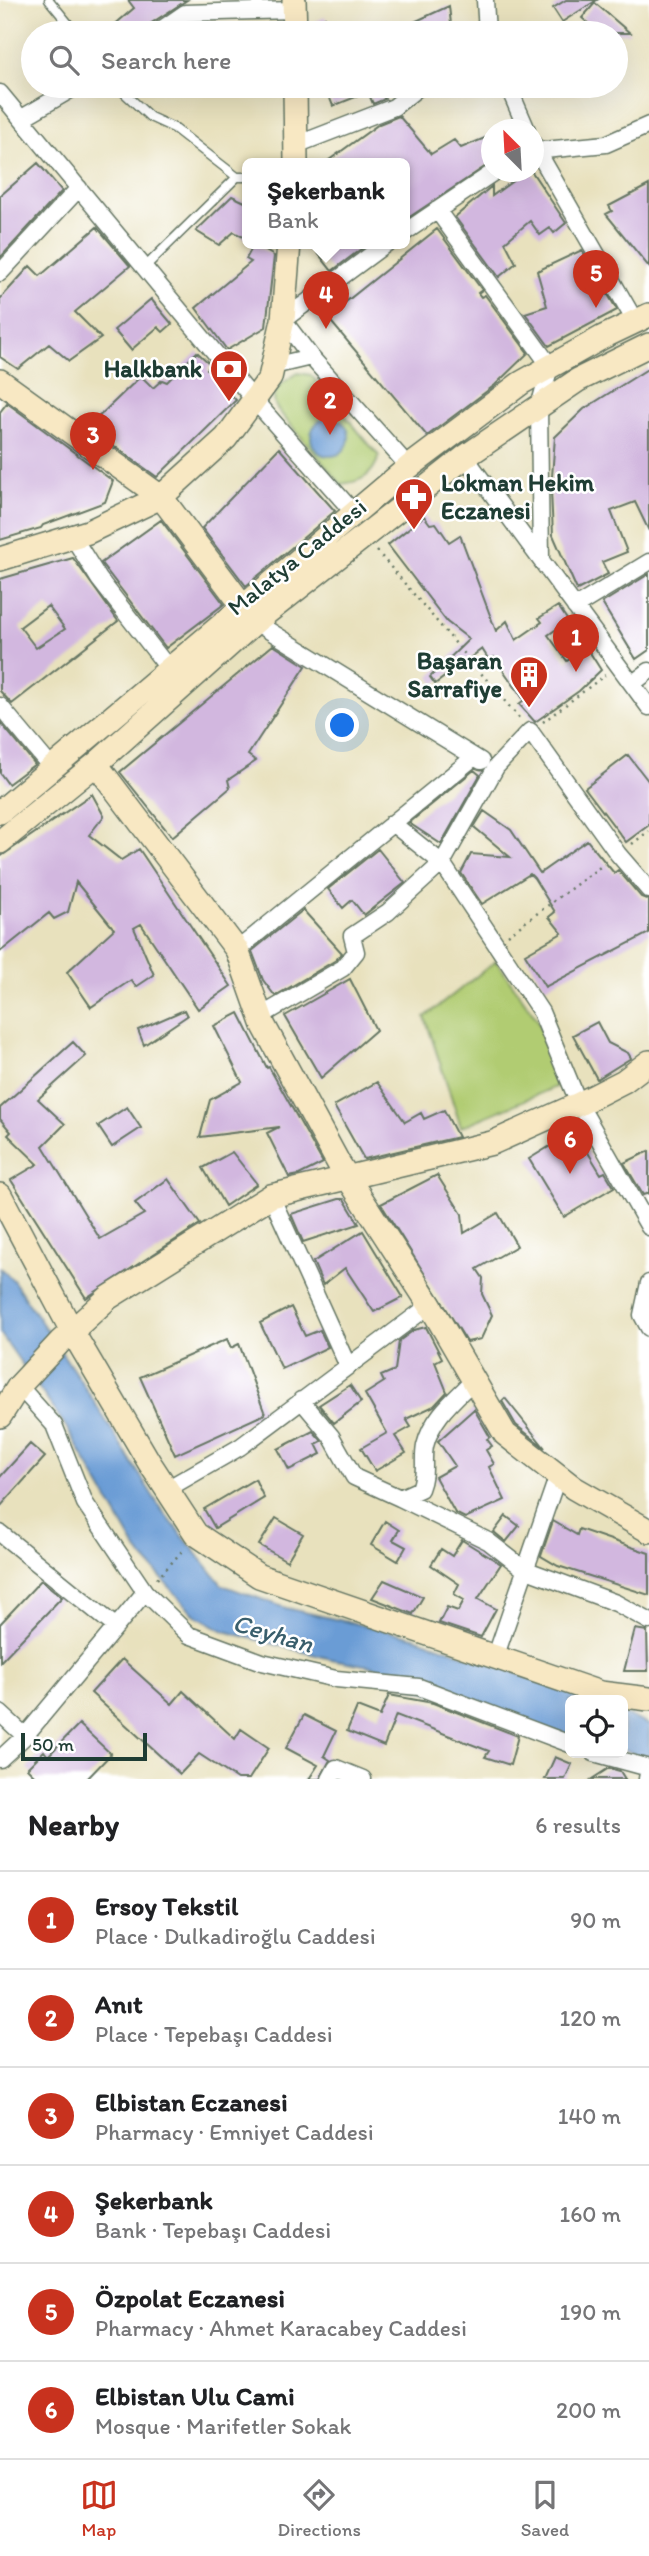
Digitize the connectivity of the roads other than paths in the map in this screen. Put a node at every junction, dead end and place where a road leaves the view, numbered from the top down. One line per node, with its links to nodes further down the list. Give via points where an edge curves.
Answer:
1 (49, 0): 4 (lane)
2 (485, 0): 6 (street)
3 (294, 5): 5 (street, via 185,13)
4 (66, 21)
5 (173, 21)
6 (486, 21)
7 (0, 93): 13 (street)
8 (56, 98): 13 (street)
9 (130, 98): 19 (lane)
10 (295, 98): 17 (street)
11 (405, 98): 17 (street)
12 (513, 98): 14 (street)
13 (22, 118): 22 (street)
14 (522, 119)
15 (649, 125): 16 (street, via 606,144)
16 (544, 148)
17 (296, 154)
18 (544, 165): 30 (street)
19 (237, 177): 20 (lane); 27 (lane)
20 (242, 177)
21 (481, 181): 23 (street)
22 (79, 188): 27 (street); 28 (street)
23 (437, 210): 24 (street); 33 (street)
24 (410, 229)
25 (288, 249): 29 (street)
26 (379, 249): 29 (street)
27 (145, 267): 36 (street)
28 (0, 273)
29 (282, 320): 32 (street); 34 (street)
30 (645, 323): 33 (street)
31 (649, 345): 37 (street, Malatya Caddesi, via 578,380)
32 (311, 357): 34 (street); 39 (street)
33 (550, 366): 37 (street); 39 (street)
34 (271, 372): 36 (street)
35 (0, 381): 40 (street)
36 (254, 400): 40 (street, via 226,438); 41 (street)
37 (539, 407): 38 (street, Malatya Caddesi); 44 (street)
38 (465, 457): 44 (street); 47 (street, Malatya Caddesi, via 364,536)
39 (409, 467): 41 (street)
40 (161, 497): 42 (street); 47 (street)
41 (354, 513): 47 (street)
42 (73, 537): 43 (street); 48 (street, via 99,579)
43 (0, 559)
44 (541, 560): 46 (street)
45 (649, 562): 46 (street)
46 (575, 607): 50 (street)
47 (249, 614): 48 (street); 53 (street); 54 (street, Malatya Caddesi)
48 (169, 669): 55 (street)
49 (649, 671): 50 (street)
50 (632, 684): 52 (street)
51 (0, 706): 55 (street)
52 (649, 707)
53 (473, 758): 56 (street); 58 (street)
54 (96, 764): 59 (street, Malatya Caddesi); 62 (street)
55 (51, 767): 57 (street)
56 (496, 767): 60 (street); 61 (street, via 530,731)
57 (0, 812)
58 (392, 822): 60 (street); 62 (street)
59 (0, 842)
60 (442, 863): 63 (street, via 352,936 356,952 343,968); 65 (street, via 541,1012)
61 (649, 890)
62 (237, 950): 63 (street)
63 (261, 1016): 66 (street)
64 (649, 1062): 65 (street)
65 (579, 1104): 66 (street, via 492,1143); 69 (street)
66 (345, 1176): 68 (street); 71 (street)
67 (0, 1195): 73 (street)
68 (271, 1196): 73 (street, via 108,1298); 74 (street)
69 (649, 1227)
70 (649, 1283): 72 (street, via 642,1315)
71 (430, 1305): 74 (street); 75 (street)
72 (649, 1328)
73 (66, 1336): 76 (street); 80 (street)
74 (347, 1364): 77 (street)
75 (474, 1380): 79 (street, via 505,1434); 81 (street, via 437,1416 425,1447 426,1474 420,1489)
76 (19, 1386): 78 (street); 85 (street, via 54,1425 85,1503)
77 (301, 1399): 80 (street, via 240,1447); 81 (street, via 331,1436 354,1477)
78 (0, 1416)
79 (558, 1475): 82 (street); 84 (street)
80 (167, 1489): 88 (street, via 197,1534 260,1576)
81 (400, 1497): 84 (street, via 488,1541)
82 (649, 1531)
83 (0, 1533): 87 (street)
84 (524, 1569): 86 (street, via 616,1603); 88 (street)
85 (145, 1592): 87 (street); 92 (street, via 189,1635 262,1662 337,1679 419,1687)
86 (649, 1621)
87 (116, 1626): 91 (street)
88 (495, 1658): 89 (street, via 600,1693)
89 (649, 1699)
90 (0, 1713): 91 (street)
91 (25, 1736): 94 (street)
92 (565, 1742)
93 (612, 1758): 97 (street, via 649,1768)
94 (0, 1759)
95 (330, 1779): 96 (street, via 336,1768)
96 (363, 1779)
97 (647, 1779)

